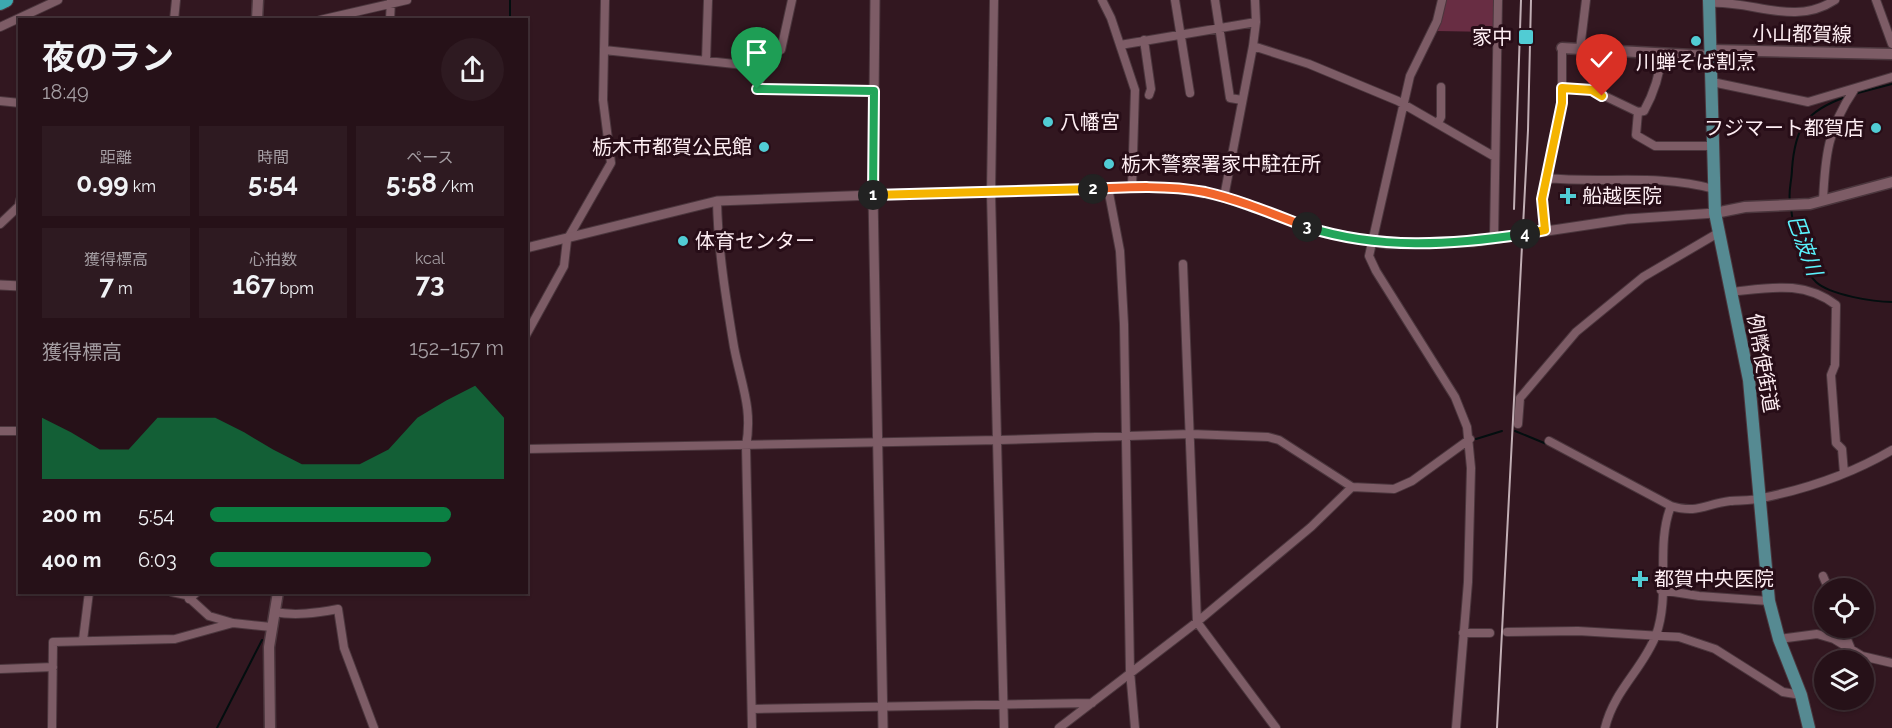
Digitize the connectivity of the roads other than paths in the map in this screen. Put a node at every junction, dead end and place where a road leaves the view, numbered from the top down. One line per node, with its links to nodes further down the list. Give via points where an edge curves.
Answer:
1 (6, 0): 22 (highway)
2 (58, 0): 23 (street)
3 (177, 0): 24 (street)
4 (258, 0): 25 (main road)
5 (407, 0): 20 (street)
6 (605, 0): 39 (street)
7 (708, 0): 43 (street)
8 (792, 0): 44 (street, via 781,50 768,53)
9 (874, 0): 50 (street)
10 (994, 0): 66 (street)
11 (1102, 0): 35 (street)
12 (1175, 0): 32 (street)
13 (1215, 0): 31 (street)
14 (1255, 0): 29 (street)
15 (1442, 0): 56 (street, via 1437,21 1410,76)
16 (1498, 0): 60 (street)
17 (1586, 0): 38 (street)
18 (1835, 0): 21 (street, via 1816,9 1782,13)
19 (1876, 0): 34 (street)
20 (391, 1): 26 (street); 27 (street)
21 (1709, 1): 41 (main road, 例幣使街道)
22 (0, 3)
23 (19, 18)
24 (174, 18)
25 (256, 18)
26 (327, 18)
27 (390, 18)
28 (18, 19): 30 (street)
29 (1256, 22): 31 (street); 36 (street)
30 (0, 27)
31 (1220, 27): 32 (street); 53 (street, via 1230,98)
32 (1180, 34): 33 (street); 51 (street)
33 (1144, 40): 35 (street); 52 (street)
34 (1892, 44)
35 (1120, 45): 63 (street, via 1135,96)
36 (1253, 46): 53 (street); 56 (street, via 1309,64)
37 (1562, 48): 38 (main road, 小山都賀線); 48 (street)
38 (1580, 49): 40 (main road, 小山都賀線)
39 (604, 50): 43 (street); 77 (street, via 603,100 611,163)
40 (1662, 53): 41 (main road, 小山都賀線); 57 (street, via 1660,73 1648,105)
41 (1711, 53): 42 (main road, 小山都賀線); 46 (main road, 例幣使街道)
42 (1892, 54)
43 (706, 61): 44 (street)
44 (763, 67): 50 (street, via 757,89)
45 (1892, 77): 49 (street)
46 (1712, 82): 49 (street, via 1798,102); 59 (main road, 例幣使街道)
47 (1441, 87): 58 (street)
48 (1562, 88): 57 (street, via 1592,90); 61 (street)
49 (1854, 90): 70 (street, via 1831,132 1824,162)
50 (874, 91): 67 (street)
51 (1190, 93)
52 (1149, 95)
53 (1242, 100): 68 (street)
54 (0, 101): 55 (street)
55 (18, 103)
56 (1405, 104): 58 (street); 78 (street)
57 (1638, 112): 59 (street, via 1636,135 1655,146)
58 (1438, 123): 60 (street)
59 (1713, 146): 65 (main road, 例幣使街道)
60 (1495, 157): 76 (street)
61 (1546, 178): 65 (street, via 1652,178); 74 (street, via 1542,199)
62 (1892, 182): 70 (main road)
63 (1132, 187): 64 (street); 68 (street, via 1183,189)
64 (1108, 188): 66 (street); 89 (street, via 1120,251)
65 (1714, 189): 72 (main road, 例幣使街道)
66 (991, 193): 67 (street); 91 (street)
67 (873, 195): 69 (street); 93 (street)
68 (1224, 197): 78 (street, via 1326,233)
69 (717, 201): 77 (street); 94 (street, via 723,279 751,421)
70 (1823, 201): 72 (main road)
71 (18, 207): 73 (street)
72 (1715, 213): 74 (street); 75 (main road, 例幣使街道)
73 (0, 224)
74 (1545, 230): 76 (street)
75 (1718, 233): 83 (main road, 例幣使街道); 85 (street, via 1643,277 1576,332 1519,401)
76 (1494, 238): 78 (street, via 1448,243)
77 (567, 240): 79 (street); 84 (street, via 564,266)
78 (1372, 242): 90 (street, via 1369,256 1376,271 1455,397)
79 (528, 248)
80 (1183, 264): 88 (street)
81 (0, 285): 82 (street)
82 (18, 286)
83 (1730, 292): 97 (street, via 1787,286 1819,292 1836,305 1835,365 1831,375 1836,443 1842,449); 99 (main road, 例幣使街道, via 1749,380)
84 (528, 331)
85 (1518, 424)
86 (0, 431): 87 (street)
87 (18, 431)
88 (1191, 434): 89 (street); 98 (street, via 1279,440); 109 (street)
89 (1127, 435): 91 (street); 123 (street)
90 (1470, 439): 98 (street, via 1412,481 1394,489); 113 (street, via 1468,582)
91 (999, 440): 93 (street); 126 (street)
92 (1549, 441): 100 (street)
93 (877, 442): 94 (street); 127 (street)
94 (746, 446): 95 (street); 128 (street)
95 (528, 450)
96 (1892, 450): 97 (street)
97 (1844, 473): 99 (street)
98 (1352, 487): 109 (street, via 1311,527)
99 (1760, 499): 100 (street, via 1725,502 1698,510); 107 (main road, 例幣使街道)
100 (1671, 506): 101 (street)
101 (1661, 590): 107 (street); 115 (street)
102 (89, 594): 118 (street)
103 (181, 594): 106 (street)
104 (195, 594): 106 (street)
105 (278, 594): 108 (main road)
106 (189, 599): 110 (street, via 209,616)
107 (1769, 601): 117 (main road, 例幣使街道)
108 (274, 612): 111 (main road); 131 (street, via 313,614 338,609 344,648)
109 (1197, 622): 123 (street); 137 (street)
110 (233, 623): 111 (street); 118 (street, via 175,639)
111 (271, 627): 130 (main road)
112 (1507, 632): 115 (street)
113 (1463, 633): 114 (street); 138 (street)
114 (1490, 633)
115 (1656, 636): 124 (street, via 1697,641 1734,660 1769,686); 139 (street, via 1614,701)
116 (1846, 638): 119 (street)
117 (1779, 639): 119 (street, via 1817,634); 124 (main road, 例幣使街道)
118 (83, 640): 121 (street, via 53,642)
119 (1851, 649): 120 (street)
120 (1892, 663)
121 (52, 667): 122 (street); 129 (street)
122 (0, 669)
123 (1130, 671): 125 (street); 136 (street)
124 (1801, 695): 140 (main road, 例幣使街道)
125 (1092, 702): 126 (street); 135 (street)
126 (1003, 703): 127 (street); 134 (street)
127 (882, 706): 128 (street); 133 (street)
128 (752, 709): 132 (street)
129 (52, 728)
130 (270, 728)
131 (374, 728)
132 (752, 728)
133 (883, 728)
134 (1004, 728)
135 (1059, 728)
136 (1136, 728)
137 (1276, 728)
138 (1456, 728)
139 (1605, 728)
140 (1809, 728)

